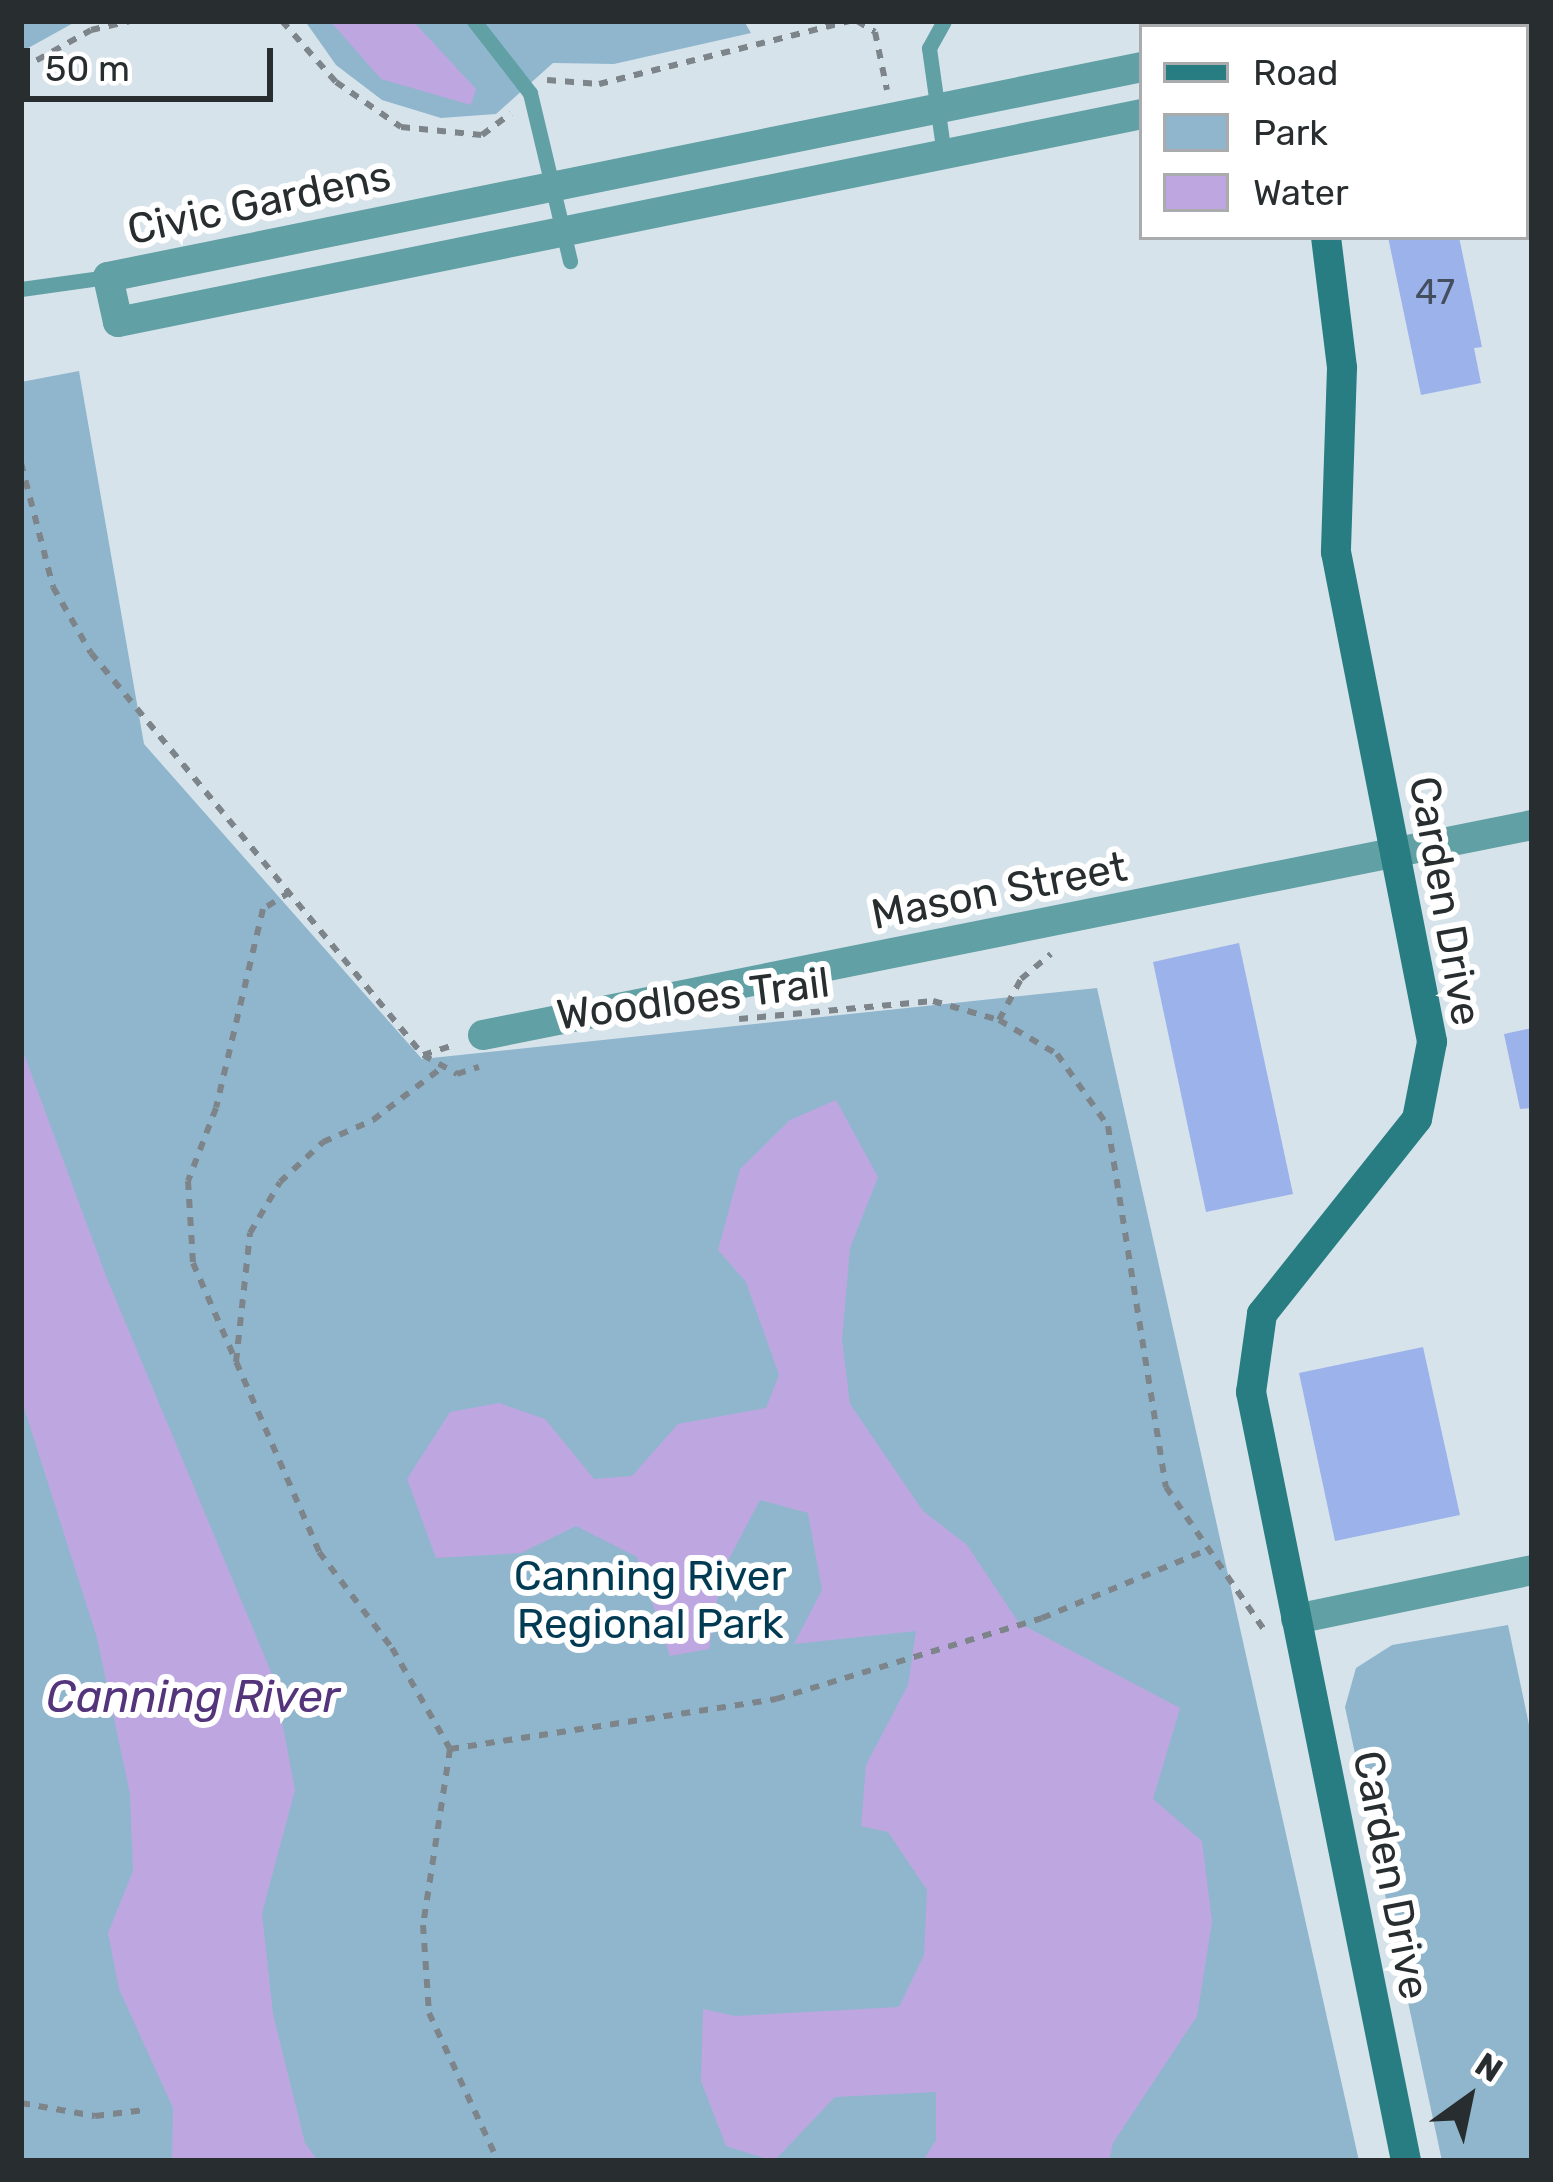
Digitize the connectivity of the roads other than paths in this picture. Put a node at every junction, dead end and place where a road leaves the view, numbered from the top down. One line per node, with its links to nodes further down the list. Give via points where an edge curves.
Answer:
1 (474, 21): 7 (lane, via 530,93)
2 (944, 21): 4 (lane, via 929,48)
3 (1139, 68): 4 (street, Civic Gardens)
4 (936, 108): 6 (lane); 7 (street, Civic Gardens)
5 (1139, 115): 6 (street, Civic Gardens)
6 (944, 155): 9 (street, Civic Gardens)
7 (553, 185): 9 (lane); 10 (street, Civic Gardens)
8 (1326, 240): 13 (street, Carden Drive, via 1342,368 1336,552)
9 (567, 247): 10 (street, Civic Gardens, via 118,322)
10 (109, 277): 11 (lane)
11 (21, 289)
12 (1532, 825): 13 (street, Mason Street)
13 (1396, 854): 14 (street, Mason Street); 16 (street, Carden Drive, via 1432,1042 1417,1119 1262,1314 1251,1392)
14 (491, 1048)
15 (1532, 1570): 16 (street)
16 (1296, 1618): 17 (street, Carden Drive)
17 (1406, 2161)

